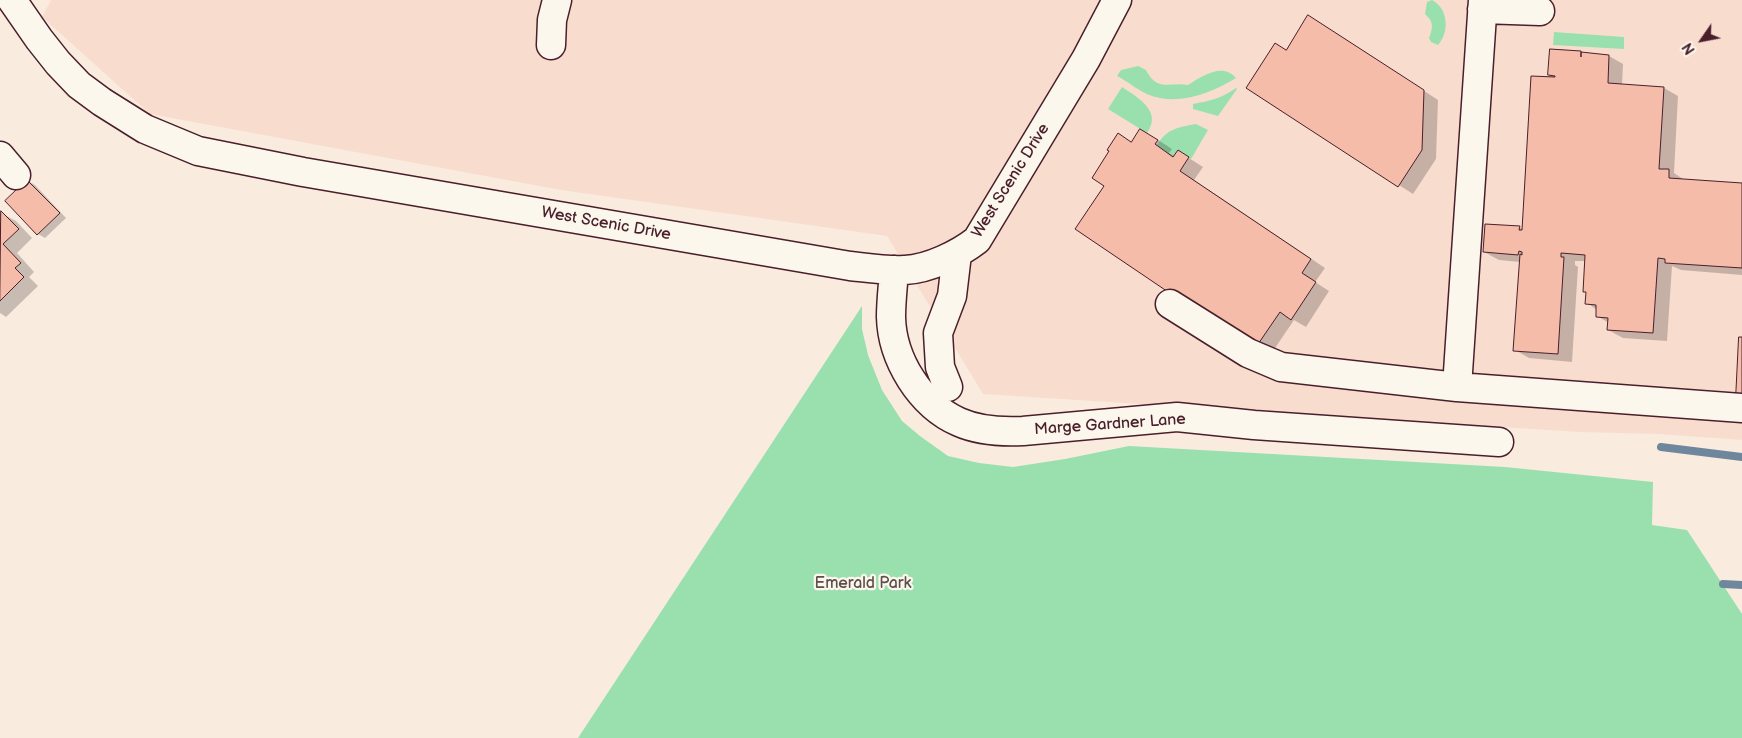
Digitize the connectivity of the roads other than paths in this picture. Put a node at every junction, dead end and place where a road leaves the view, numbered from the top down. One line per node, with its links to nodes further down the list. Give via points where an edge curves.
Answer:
1 (12, 0): 8 (street, West Scenic Drive, via 58,63 80,85 145,129 198,150 303,172 850,266)
2 (557, 0): 6 (street)
3 (1117, 0): 7 (street, West Scenic Drive, via 1086,59 977,240)
4 (1482, 5): 5 (street); 11 (street)
5 (1540, 11)
6 (551, 45)
7 (957, 254): 8 (street, West Scenic Drive, via 932,264); 10 (street, via 952,296 938,333 940,367)
8 (894, 270): 13 (street, Marge Gardner Lane, via 893,332 898,352 916,385 945,415 981,429 1023,432 1177,417)
9 (1170, 304): 11 (street, via 1248,353 1280,367)
10 (948, 387)
11 (1457, 387): 12 (street)
12 (1742, 408)
13 (1499, 442)

